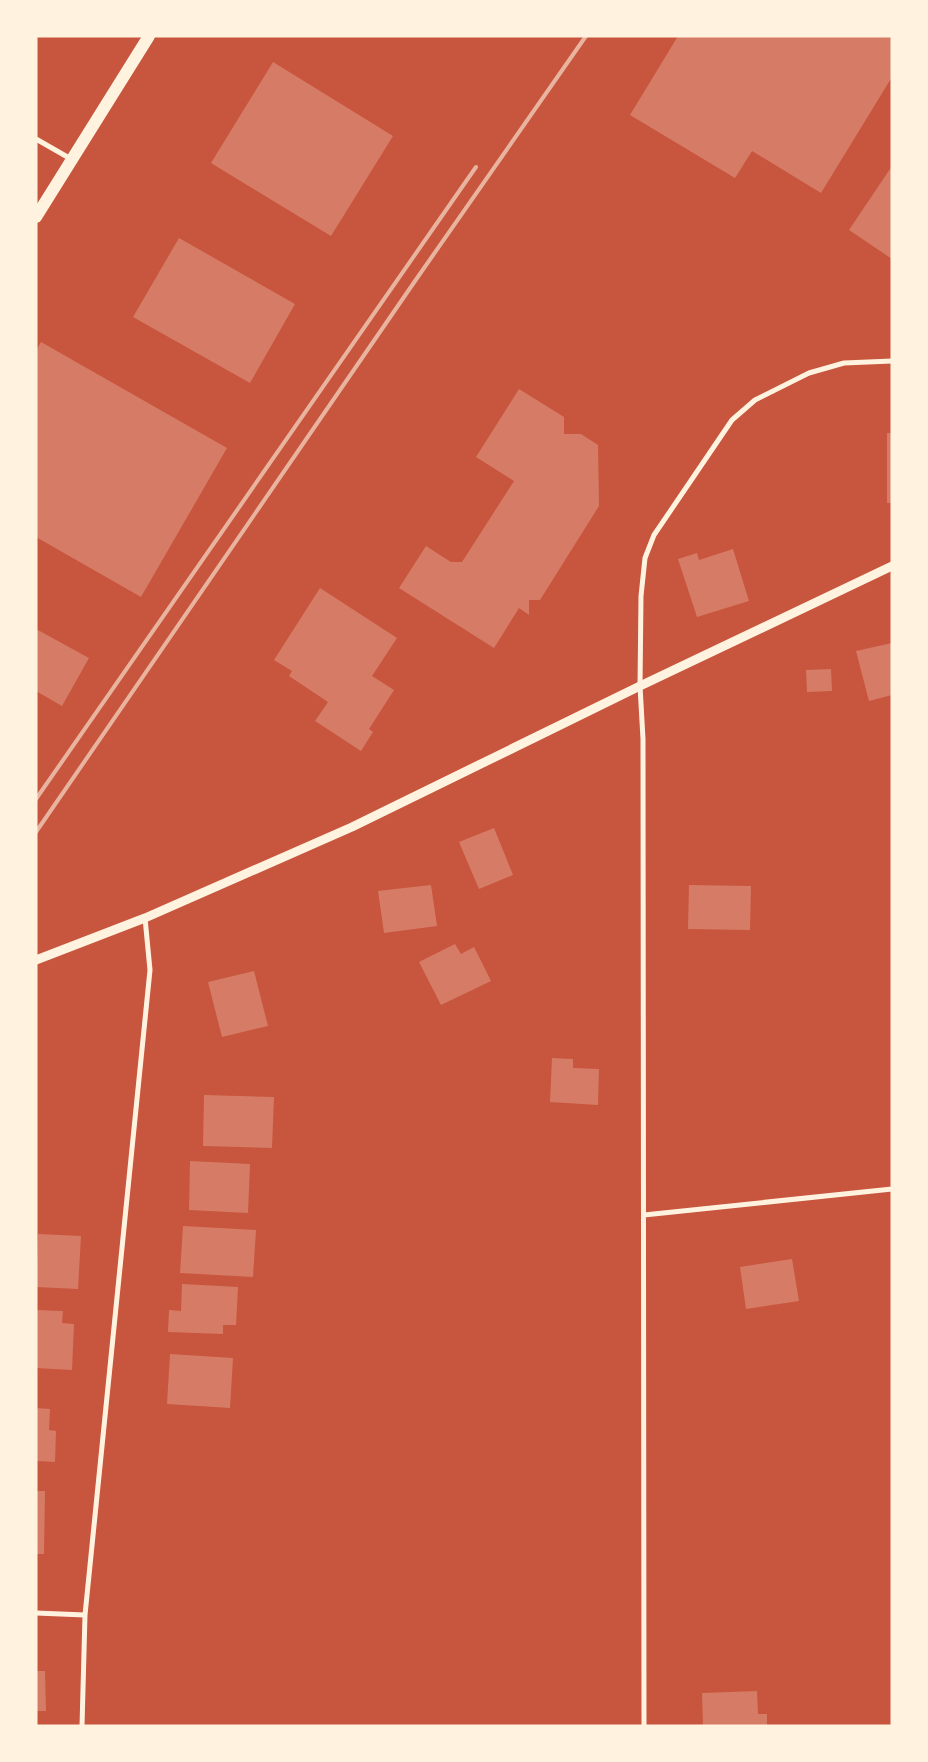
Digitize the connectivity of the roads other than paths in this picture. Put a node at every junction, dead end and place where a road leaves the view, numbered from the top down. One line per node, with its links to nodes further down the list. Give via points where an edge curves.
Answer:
1 (149, 36): 3 (main road)
2 (36, 138): 3 (street)
3 (71, 160): 4 (main road)
4 (36, 217)
5 (892, 361): 7 (street, via 844,362 810,373 755,400 732,420 654,535 645,558 641,596)
6 (892, 566): 7 (street)
7 (640, 686): 8 (street, via 352,827); 11 (street, via 643,739)
8 (145, 918): 9 (street); 13 (street, via 150,970)
9 (36, 960)
10 (892, 1189): 11 (street)
11 (644, 1215): 15 (street)
12 (36, 1613): 13 (street)
13 (85, 1615): 14 (street)
14 (82, 1726)
15 (644, 1726)

